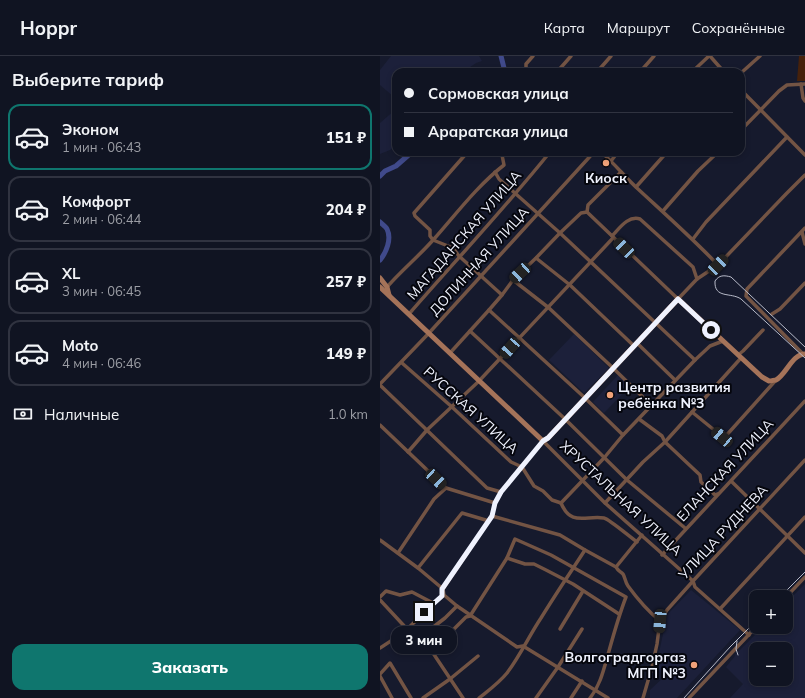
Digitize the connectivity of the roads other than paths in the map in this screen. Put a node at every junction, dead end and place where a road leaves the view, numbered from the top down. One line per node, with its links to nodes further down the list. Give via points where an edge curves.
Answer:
1 (533, 56): 7 (street, via 526,64)
2 (571, 56): 8 (street)
3 (611, 56): 9 (street)
4 (654, 56): 10 (street)
5 (709, 56): 11 (street); 12 (street)
6 (760, 56): 13 (street)
7 (526, 68)
8 (560, 68)
9 (600, 68)
10 (644, 68)
11 (696, 68)
12 (720, 68)
13 (745, 69)
14 (803, 84): 16 (street); 17 (street, via 788,85)
15 (745, 94): 17 (street)
16 (805, 101)
17 (761, 111): 18 (street); 19 (street)
18 (745, 126)
19 (787, 138): 20 (street); 41 (street, via 706,222)
20 (805, 155)
21 (463, 156): 42 (street, via 414,213 430,230)
22 (502, 156): 30 (street, via 504,165)
23 (547, 156): 34 (street, МАГАДАНСКАЯ УЛИЦА)
24 (590, 156): 36 (street, ДОЛИННАЯ УЛИЦА)
25 (605, 156): 29 (street)
26 (615, 156): 29 (street)
27 (663, 156): 33 (street)
28 (714, 156): 35 (street)
29 (611, 161): 31 (street)
30 (495, 172): 34 (street, via 499,179); 42 (street)
31 (622, 172): 33 (street); 37 (street, via 588,205)
32 (805, 175): 47 (street)
33 (636, 187): 35 (street)
34 (517, 193): 36 (street); 44 (street, МАГАДАНСКАЯ УЛИЦА)
35 (663, 211): 41 (street)
36 (537, 212): 39 (street); 48 (street, ДОЛИННАЯ УЛИЦА)
37 (587, 212): 39 (street, via 581,213); 40 (street)
38 (804, 230): 43 (street); 70 (street, via 747,289 746,296)
39 (560, 233): 45 (street); 46 (street)
40 (613, 237): 46 (street); 50 (street, via 627,220 640,219 693,267); 58 (street)
41 (693, 239): 47 (street)
42 (433, 240): 44 (street, via 453,248); 55 (street)
43 (805, 244)
44 (459, 256): 48 (street); 61 (street, МАГАДАНСКАЯ УЛИЦА)
45 (536, 258): 51 (street); 53 (street)
46 (591, 263): 53 (street); 63 (street)
47 (718, 265): 50 (street)
48 (481, 276): 56 (street); 66 (street, ДОЛИННАЯ УЛИЦА)
49 (380, 278): 55 (street)
50 (697, 279): 58 (street)
51 (513, 280): 56 (street); 59 (street)
52 (805, 283): 62 (street)
53 (570, 285): 59 (street); 69 (street)
54 (380, 287): 57 (street, ХРУСТАЛЬНАЯ УЛИЦА)
55 (387, 287): 57 (street)
56 (502, 295): 60 (street)
57 (389, 296): 61 (street, ХРУСТАЛЬНАЯ УЛИЦА)
58 (678, 299): 63 (street); 68 (street)
59 (548, 308): 67 (street); 76 (street)
60 (490, 310): 65 (street); 67 (street)
61 (409, 314): 66 (street, ХРУСТАЛЬНАЯ УЛИЦА)
62 (772, 314)
63 (655, 323): 69 (street); 74 (street)
64 (763, 330): 72 (street)
65 (470, 332): 71 (street); 73 (street)
66 (429, 333): 71 (street, ХРУСТАЛЬНАЯ УЛИЦА); 75 (street, ДОЛИННАЯ УЛИЦА)
67 (520, 337): 73 (street); 81 (street)
68 (723, 341): 72 (street); 74 (street, via 710,346)
69 (636, 344): 76 (street); 78 (street)
70 (804, 352): 77 (street)
71 (450, 353): 79 (street, ХРУСТАЛЬНАЯ УЛИЦА)
72 (740, 357): 77 (street, via 762,377 770,381); 85 (street)
73 (500, 359): 79 (street); 86 (street)
74 (696, 360): 78 (street)
75 (402, 363): 80 (street, ДОЛИННАЯ УЛИЦА); 84 (street, РУССКАЯ УЛИЦА)
76 (613, 368): 81 (street); 83 (street)
77 (777, 379): 85 (street, via 724,438)
78 (675, 380): 83 (street)
79 (479, 381): 84 (street); 91 (street, ХРУСТАЛЬНАЯ УЛИЦА)
80 (380, 385): 89 (street)
81 (585, 398): 86 (street); 90 (street)
82 (805, 402): 99 (street, ЕЛАНСКАЯ УЛИЦА)
83 (651, 405): 87 (street)
84 (452, 407): 89 (street); 96 (street, РУССКАЯ УЛИЦА, via 511,462)
85 (692, 412): 92 (street)
86 (565, 419): 91 (street); 94 (street)
87 (639, 419): 90 (street); 92 (street)
88 (380, 425): 93 (street)
89 (427, 430): 93 (street); 101 (street, via 487,488)
90 (623, 435): 94 (street)
91 (543, 441): 96 (street); 97 (street, ХРУСТАЛЬНАЯ УЛИЦА)
92 (666, 442): 98 (street); 102 (street, via 700,475 701,482 715,495)
93 (408, 452): 100 (street)
94 (604, 458): 97 (street); 98 (street)
95 (805, 460): 106 (street, УЛИЦА РУДНЕВА)
96 (522, 467): 101 (street); 104 (street, РУССКАЯ УЛИЦА, via 534,486 552,500)
97 (583, 480): 104 (street); 105 (street, ХРУСТАЛЬНАЯ УЛИЦА)
98 (627, 480): 105 (street); 110 (street)
99 (731, 481): 102 (street, ЕЛАНСКАЯ УЛИЦА); 106 (street)
100 (446, 488): 103 (street); 117 (street, via 434,499)
101 (501, 492): 103 (street)
102 (719, 494): 110 (street, ЕЛАНСКАЯ УЛИЦА)
103 (495, 503): 107 (street)
104 (561, 503): 114 (street, РУССКАЯ УЛИЦА, via 564,511 578,519 605,518)
105 (605, 503): 111 (street, ХРУСТАЛЬНАЯ УЛИЦА)
106 (759, 508): 112 (street); 125 (street, УЛИЦА РУДНЕВА)
107 (492, 516): 109 (street); 115 (street, via 560,535)
108 (805, 518): 112 (street)
109 (489, 521): 122 (street, via 462,513); 126 (street)
110 (685, 528): 118 (street, ЕЛАНСКАЯ УЛИЦА)
111 (642, 535): 114 (street); 118 (street, ХРУСТАЛЬНАЯ УЛИЦА)
112 (788, 536): 116 (street); 132 (street)
113 (380, 540): 117 (street)
114 (637, 542): 121 (street)
115 (585, 550): 120 (street); 121 (street)
116 (805, 552)
117 (398, 553): 122 (street)
118 (662, 554): 125 (street, ХРУСТАЛЬНАЯ УЛИЦА)
119 (507, 558): 120 (street, via 515,539); 124 (street, via 534,564); 134 (street)
120 (574, 567): 124 (street); 133 (street, via 626,597)
121 (616, 567): 135 (street, via 627,585 649,612)
122 (418, 568): 126 (street)
123 (805, 578): 127 (street)
124 (564, 579): 128 (street); 141 (street)
125 (693, 581): 132 (street, ХРУСТАЛЬНАЯ УЛИЦА, via 695,587); 135 (street, УЛИЦА РУДНЕВА)
126 (442, 589): 130 (street, via 442,596); 131 (street, via 444,595)
127 (793, 590)
128 (583, 592): 133 (street); 137 (street)
129 (380, 598): 130 (street, via 386,591 400,595 412,592); 136 (street)
130 (433, 603): 136 (street)
131 (457, 606): 134 (street); 140 (street)
132 (720, 609): 139 (street, ХРУСТАЛЬНАЯ УЛИЦА)
133 (619, 614): 149 (street)
134 (470, 616): 141 (street, via 517,647); 143 (street)
135 (660, 621): 159 (street, via 658,644)
136 (407, 629): 140 (street); 142 (street)
137 (560, 629)
138 (582, 629): 145 (street)
139 (749, 635): 160 (street)
140 (418, 639): 143 (street)
141 (523, 646): 145 (street); 154 (street, via 506,674)
142 (380, 648)
143 (431, 650): 147 (street)
144 (478, 656): 147 (street)
145 (558, 667): 148 (street); 155 (street)
146 (380, 675): 150 (street); 151 (street, via 390,664)
147 (450, 679): 152 (street); 153 (street)
148 (582, 681): 149 (street); 156 (street)
149 (596, 690): 157 (street); 158 (street)
150 (392, 698)
151 (411, 698)
152 (423, 698)
153 (463, 698)
154 (479, 698)
155 (536, 698)
156 (571, 698)
157 (590, 698)
158 (608, 698)
159 (643, 698)
160 (689, 698)

